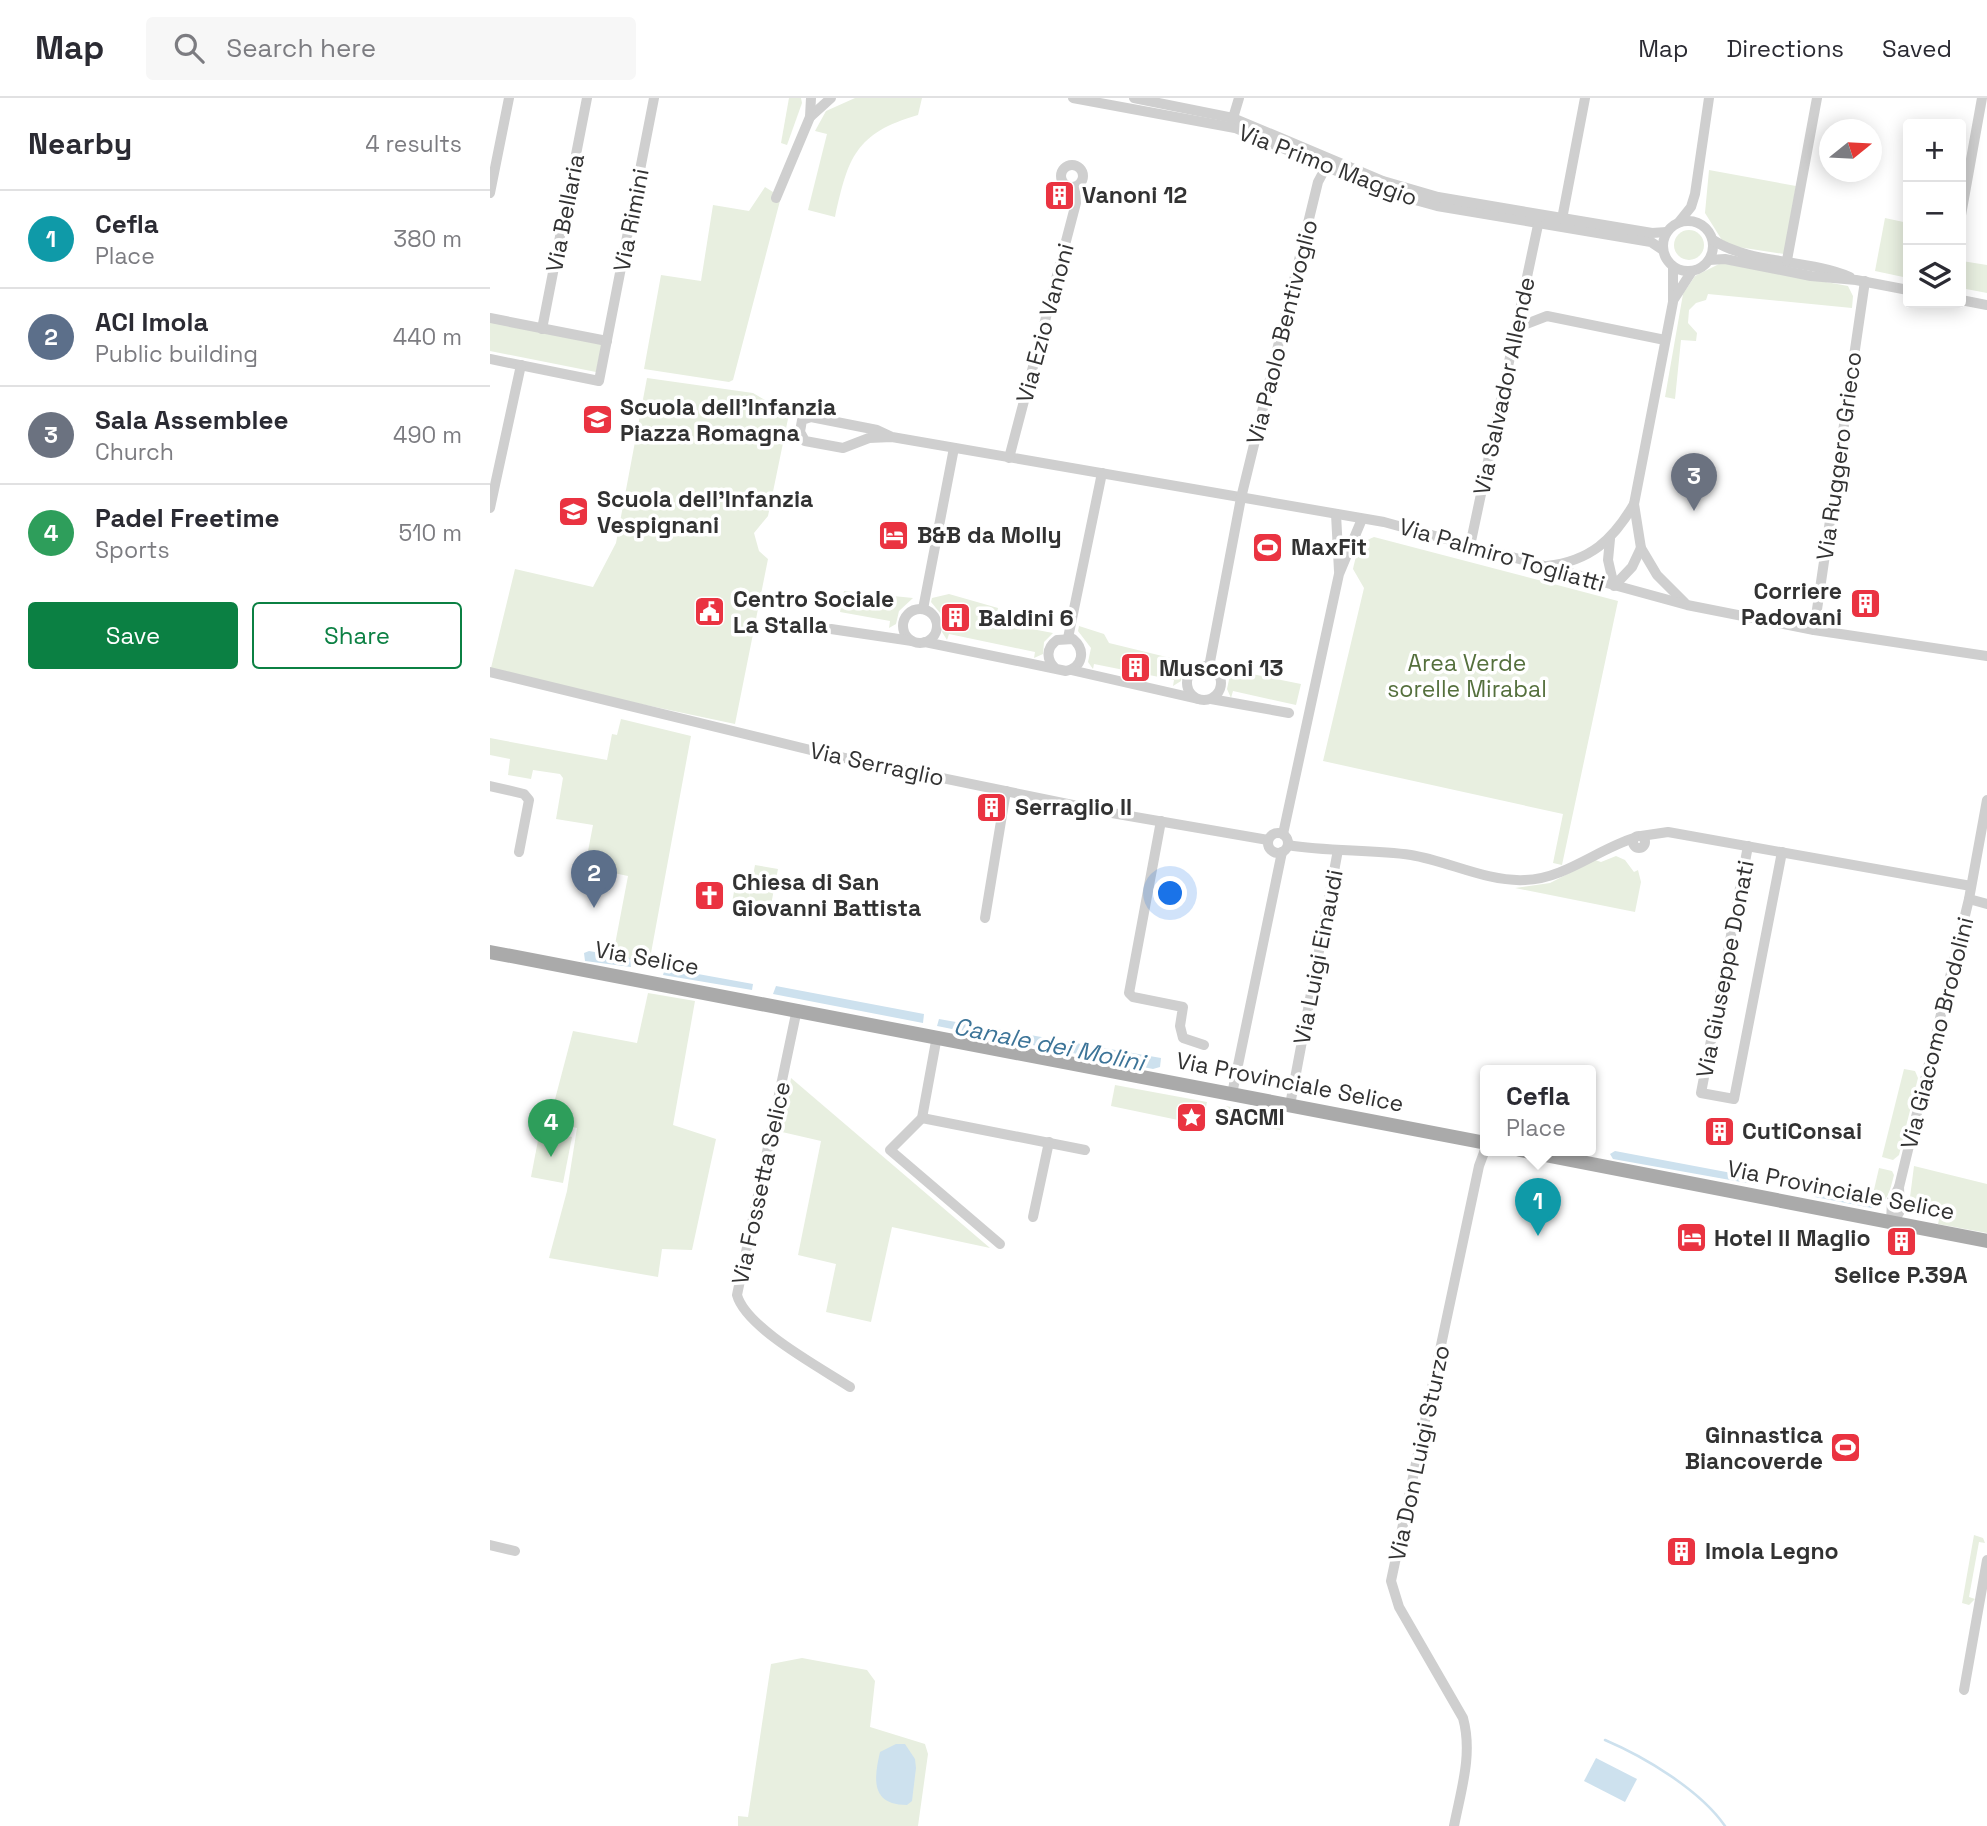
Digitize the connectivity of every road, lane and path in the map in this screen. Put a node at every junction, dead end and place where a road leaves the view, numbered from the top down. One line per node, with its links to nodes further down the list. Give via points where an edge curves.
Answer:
1 (509, 98): 18 (street)
2 (587, 98): 39 (street, Via Bellaria)
3 (654, 98): 41 (street, Via Rimini)
4 (811, 98): 13 (street)
5 (831, 98): 13 (street)
6 (1073, 98): 15 (street, Via Primo Maggio, via 1235,128)
7 (1134, 98): 14 (street, Via Primo Maggio)
8 (1239, 98): 14 (street)
9 (1586, 98): 21 (street)
10 (1709, 98): 19 (street)
11 (1817, 98): 29 (street)
12 (1982, 98): 17 (street)
13 (810, 117): 20 (street)
14 (1233, 118): 21 (street, Via Primo Maggio, via 1394,185)
15 (1326, 167): 24 (street, Via Primo Maggio, via 1386,192 1437,206); 48 (street, Via Paolo Bentivoglio, via 1318,182)
16 (1075, 187): 46 (street, Via Ezio Vanoni, via 1076,203)
17 (1966, 187)
18 (490, 193)
19 (1695, 194): 22 (street); 23 (street)
20 (776, 198)
21 (1562, 219): 25 (street, Via Primo Maggio)
22 (1678, 223): 23 (street); 25 (street)
23 (1700, 224): 26 (street)
24 (1538, 225): 27 (street, Via Primo Maggio, via 1651,242); 38 (street, Via Salvador Allende)
25 (1667, 232): 27 (street)
26 (1713, 240): 28 (street); 29 (street, via 1726,249)
27 (1663, 250): 30 (street)
28 (1709, 260): 31 (street); 32 (street)
29 (1787, 260): 32 (street)
30 (1673, 267): 31 (street); 35 (street)
31 (1692, 271): 35 (street)
32 (1861, 281): 33 (street); 62 (street, Via Ruggero Grieco)
33 (1903, 289)
34 (1966, 301): 36 (street)
35 (1673, 302): 40 (street)
36 (1987, 305)
37 (490, 318): 39 (street)
38 (1516, 328): 40 (street, via 1547,316); 54 (street, Via Salvador Allende)
39 (542, 329): 41 (street)
40 (1665, 340): 49 (street)
41 (607, 341): 43 (street, Via Rimini, via 599,381)
42 (490, 359): 43 (street)
43 (521, 365): 50 (street)
44 (892, 437): 44 (street, Via Palmiro Togliatti, via 811,417 802,420 800,432 805,441 843,448 869,438); 45 (street, Via Palmiro Togliatti)
45 (954, 448): 46 (street, Via Palmiro Togliatti); 60 (street)
46 (1009, 458): 47 (street, Via Palmiro Togliatti)
47 (1102, 473): 48 (street, Via Palmiro Togliatti); 63 (street)
48 (1241, 498): 51 (street, Via Palmiro Togliatti); 67 (street, Via Paolo Bentivoglio)
49 (1634, 504): 53 (street); 55 (street)
50 (490, 509)
51 (1336, 514): 52 (street, Via Palmiro Togliatti); 57 (street)
52 (1362, 519): 54 (street, Via Palmiro Togliatti); 57 (street)
53 (1611, 539): 56 (street, via 1574,562); 58 (street, via 1608,560)
54 (1470, 547): 56 (street, Via Palmiro Togliatti)
55 (1641, 548): 58 (street, via 1632,567); 59 (street, via 1657,575)
56 (1542, 566): 58 (street, Via Palmiro Togliatti)
57 (1339, 574): 78 (street)
58 (1614, 586): 59 (street, Via Palmiro Togliatti)
59 (1687, 605): 62 (street, Via Palmiro Togliatti)
60 (923, 608): 64 (street, via 905,617 904,633); 65 (street, via 933,614 937,624 934,635)
61 (831, 629): 64 (street)
62 (1814, 630): 66 (street, Via Palmiro Togliatti)
63 (1068, 638): 68 (street, via 1057,639 1049,648); 69 (street, via 1082,652)
64 (912, 641): 65 (street)
65 (925, 642): 68 (street)
66 (1987, 656)
67 (1209, 667): 71 (street, via 1193,670 1187,680 1189,691); 72 (street, via 1220,680 1219,691)
68 (1055, 668): 69 (street)
69 (1071, 670): 71 (street)
70 (490, 672): 75 (street, Via Serraglio, via 835,756)
71 (1198, 699): 72 (street)
72 (1210, 699): 73 (street)
73 (1289, 713)
74 (490, 786): 83 (street, via 524,794 528,800)
75 (1006, 791): 77 (street, Via Serraglio); 88 (street)
76 (1987, 800): 85 (street, Via Giacomo Brodolini)
77 (1161, 821): 79 (street, Via Serraglio); 92 (street, via 1129,993 1183,1007 1183,1038)
78 (1283, 834): 79 (street, via 1274,833); 81 (street)
79 (1268, 840): 81 (street, via 1272,851)
80 (1748, 846): 82 (street, via 1663,832 1556,874 1526,880 1407,854); 84 (street, Via Giuseppe Donati); 84 (street, Via Giuseppe Donati, via 1702,1093 1734,1099)
81 (1285, 849): 82 (street); 93 (street)
82 (1338, 850): 94 (street, Via Luigi Einaudi)
83 (520, 852)
84 (1782, 852): 85 (street, Via Giuseppe Donati)
85 (1971, 886): 86 (street, Via Giacomo Brodolini)
86 (1969, 899): 87 (street); 102 (street, Via Giacomo Brodolini)
87 (1987, 904)
88 (985, 918)
89 (490, 952): 90 (main road, Via Selice)
90 (797, 1009): 91 (main road, Via Provinciale Selice); 105 (street, Via Fossetta Selice, via 737,1295 744,1310 781,1343)
91 (937, 1037): 93 (main road, Via Provinciale Selice); 95 (street)
92 (1203, 1045)
93 (1232, 1094): 94 (main road, Via Provinciale Selice)
94 (1290, 1105): 97 (main road, Via Provinciale Selice)
95 (922, 1118): 96 (street); 104 (street, via 890,1150)
96 (1049, 1142): 98 (street); 101 (street)
97 (1480, 1144)
98 (1085, 1150)
99 (1482, 1156): 110 (street, Via Don Luigi Sturzo, via 1391,1581 1399,1607 1468,1734)
100 (1552, 1156): 102 (main road, Via Provinciale Selice)
101 (1033, 1217)
102 (1893, 1219): 103 (main road, Via Provinciale Selice)
103 (1987, 1241)
104 (1000, 1244)
105 (850, 1387)
106 (490, 1545): 107 (street)
107 (514, 1551)
108 (1987, 1560): 109 (street)
109 (1964, 1690)
110 (1454, 1826)

